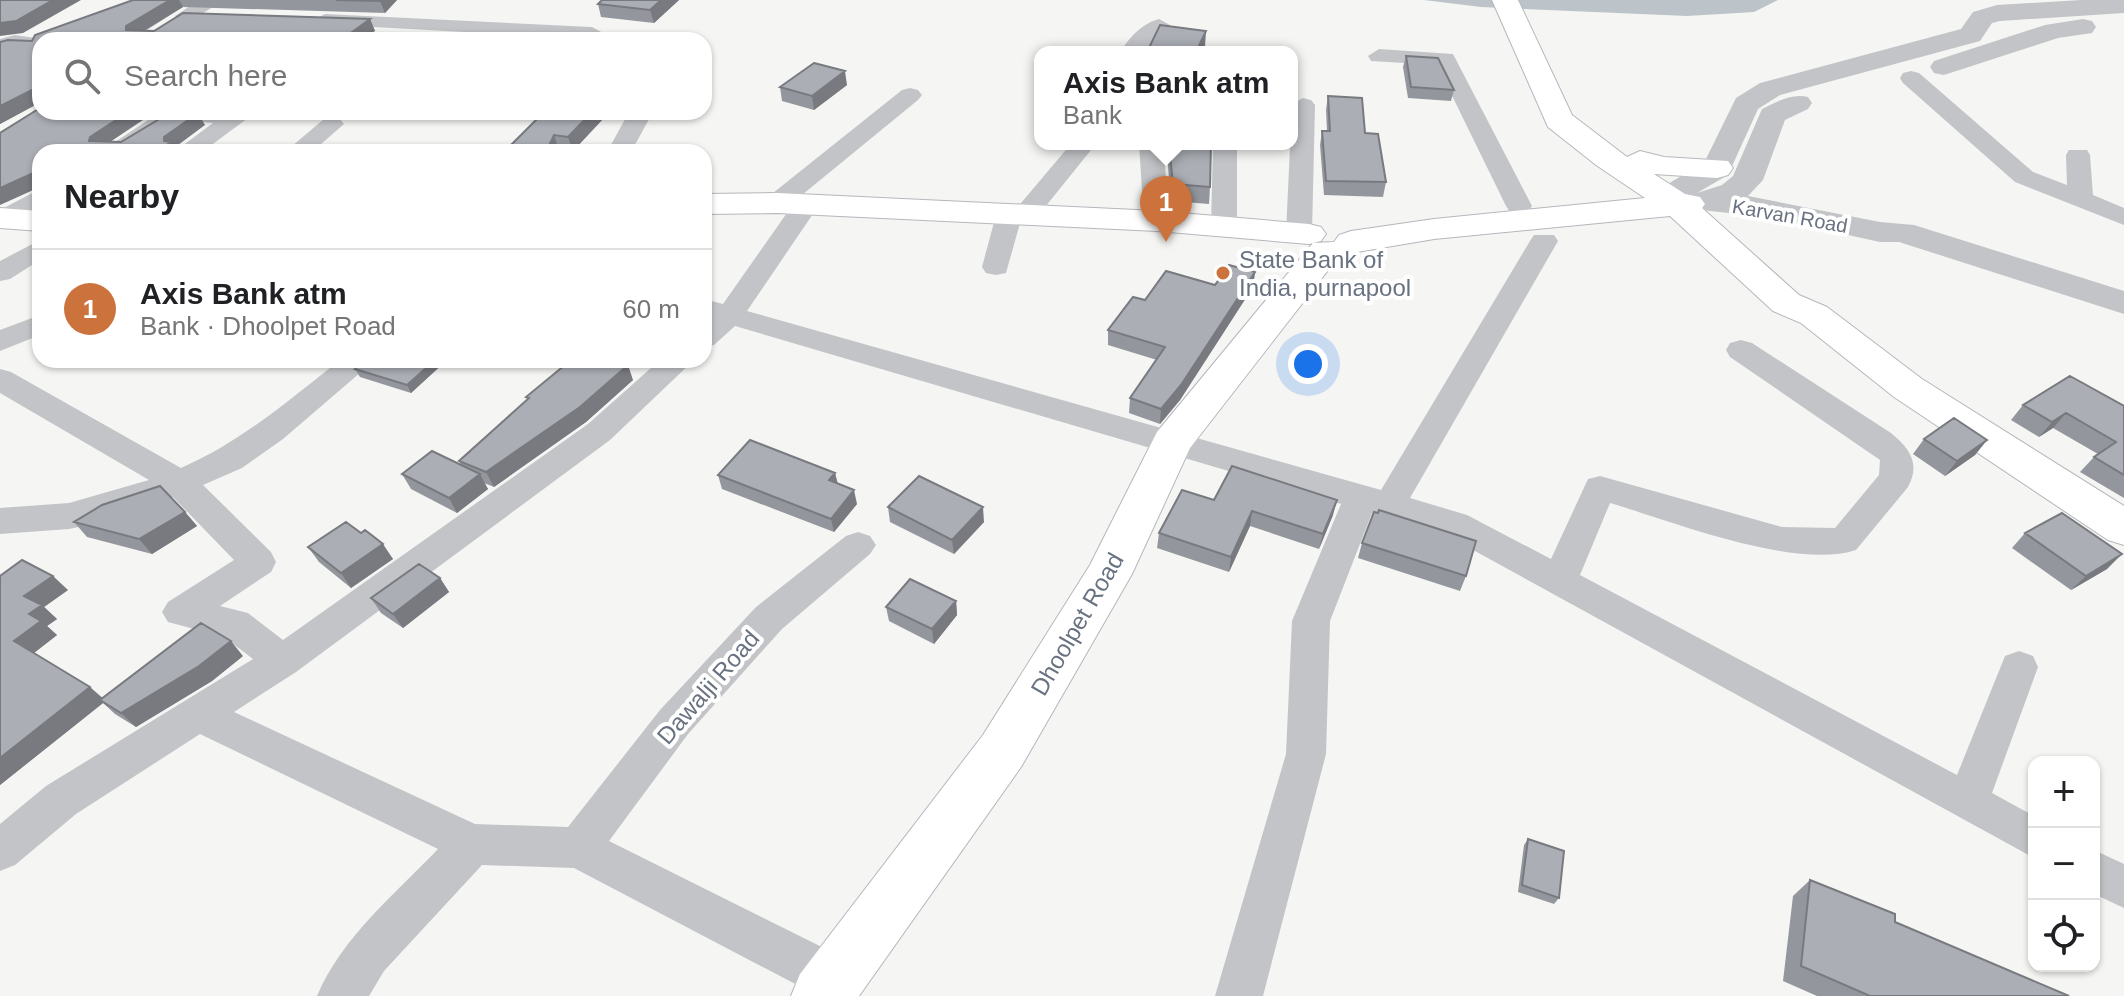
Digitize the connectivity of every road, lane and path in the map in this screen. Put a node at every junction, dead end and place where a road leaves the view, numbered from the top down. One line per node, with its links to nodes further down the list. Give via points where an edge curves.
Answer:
1 (214, 0): 7 (street, via 179,20)
2 (1505, 0): 20 (main road)
3 (1534, 0): 10 (main road)
4 (336, 2): 6 (street); 6 (street, via 592,25)
5 (2124, 5): 12 (street, via 1997,13 1982,18 1971,35)
6 (310, 11)
7 (232, 18)
8 (2124, 22): 16 (street, via 2054,31)
9 (1159, 25): 14 (street)
10 (1553, 39)
11 (32, 42): 13 (street)
12 (1940, 45): 16 (street); 33 (street, via 1770,89 1746,104)
13 (0, 46)
14 (1135, 46)
15 (1379, 56): 38 (street, via 1445,59)
16 (1973, 58): 17 (street)
17 (1911, 78): 33 (street, via 1808,98 1772,115 1747,180); 34 (street, via 2024,177)
18 (910, 95): 37 (street)
19 (1303, 105): 45 (street)
20 (1578, 115): 33 (main road, via 1640,161 1664,167); 33 (main road, via 1607,158)
21 (163, 120): 25 (street)
22 (233, 120): 26 (street)
23 (637, 120): 28 (street)
24 (332, 124): 27 (street)
25 (125, 144)
26 (198, 144)
27 (307, 144)
28 (623, 144)
29 (1079, 150): 39 (street)
30 (1151, 150): 43 (street)
31 (1225, 150): 44 (street)
32 (2078, 155): 34 (street)
33 (1695, 191): 38 (main road); 45 (main road, Karvan Road, via 1449,227); 50 (street, Karvan Road, via 1880,232 1902,232); 62 (main road, via 1786,303 1814,315 1908,388)
34 (2080, 199): 40 (street)
35 (32, 201): 41 (street)
36 (712, 204): 37 (main road)
37 (792, 204): 39 (main road); 51 (street)
38 (1519, 206): 45 (main road)
39 (1017, 216): 43 (main road); 48 (street)
40 (2124, 217)
41 (2, 218): 42 (main road)
42 (32, 220)
43 (1157, 221): 44 (main road)
44 (1224, 227): 45 (main road)
45 (1324, 238): 58 (main road, Dhoolpet Road)
46 (1544, 241): 60 (street)
47 (32, 253): 49 (street)
48 (996, 267)
49 (0, 273)
50 (2124, 303)
51 (717, 311): 58 (street)
52 (32, 327): 53 (street)
53 (0, 341)
54 (1741, 350): 64 (street, via 1880,441 1897,456 1896,478 1844,541 1782,540 1600,488)
55 (350, 368): 59 (street, via 230,460)
56 (670, 368): 65 (street, via 599,432)
57 (0, 379): 59 (street)
58 (1172, 442): 60 (street); 75 (main road, Dhoolpet Road, via 1109,574 1002,751)
59 (179, 482): 61 (street, via 98,510); 65 (street, via 258,562 181,612 235,624)
60 (1375, 501): 64 (street, via 1455,524); 77 (street, via 1311,621 1306,754)
61 (0, 521)
62 (2124, 528)
63 (858, 545): 71 (street, Dawalji Road, via 769,618 674,722)
64 (1560, 580): 68 (street)
65 (282, 661): 67 (street)
66 (2019, 667): 68 (street)
67 (196, 713): 70 (street); 72 (street, via 61,800)
68 (1968, 801): 69 (street)
69 (2028, 835)
70 (472, 844): 71 (street); 76 (street, via 368,955)
71 (578, 848): 75 (street)
72 (0, 851)
73 (2100, 874): 74 (street)
74 (2124, 887)
75 (828, 988)
76 (341, 996)
77 (1239, 996)

